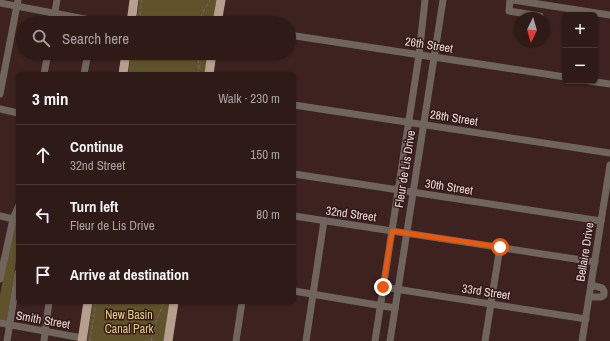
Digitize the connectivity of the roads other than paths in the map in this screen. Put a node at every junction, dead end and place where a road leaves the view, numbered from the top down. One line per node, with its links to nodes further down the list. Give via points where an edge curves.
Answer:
1 (57, 0): 10 (street)
2 (134, 0): 14 (main road)
3 (221, 0): 15 (main road)
4 (425, 0): 17 (street, Fleur de Lis Drive)
5 (443, 0): 18 (street, Fleur de Lis Drive)
6 (512, 0): 9 (street, via 510,10); 11 (street)
7 (0, 3): 8 (street)
8 (18, 3): 10 (street); 30 (street)
9 (520, 12)
10 (55, 13): 12 (street); 13 (street)
11 (610, 15)
12 (54, 16)
13 (67, 16)
14 (135, 16)
15 (218, 16)
16 (296, 36): 17 (street, 26th Street)
17 (419, 55): 18 (street, 26th Street); 34 (street, Fleur de Lis Drive)
18 (434, 57): 27 (street, 26th Street); 35 (street, Fleur de Lis Drive)
19 (47, 60): 23 (street)
20 (87, 60): 24 (street)
21 (125, 60): 25 (main road)
22 (211, 60): 26 (main road)
23 (44, 72)
24 (84, 72)
25 (123, 72)
26 (209, 72)
27 (562, 77)
28 (598, 82): 29 (street)
29 (610, 84)
30 (0, 94)
31 (296, 105): 34 (street, 28th Street)
32 (0, 109): 33 (street)
33 (16, 113)
34 (408, 122): 35 (street, 28th Street); 39 (street, Fleur de Lis Drive)
35 (423, 125): 36 (street, 28th Street); 40 (street, Fleur de Lis Drive)
36 (610, 153)
37 (610, 165): 45 (street, Bellaire Drive)
38 (296, 174): 39 (street, 30th Street)
39 (398, 190): 40 (street, 30th Street); 46 (street, Fleur de Lis Drive)
40 (413, 192): 45 (street, 30th Street); 47 (street, Fleur de Lis Drive)
41 (0, 216): 43 (street)
42 (296, 216): 44 (street, 32nd Street)
43 (15, 219): 50 (street)
44 (324, 221): 46 (street, 32nd Street); 56 (street)
45 (601, 221): 49 (street, Bellaire Drive)
46 (392, 231): 47 (street, 32nd Street); 53 (street, Fleur de Lis Drive)
47 (407, 233): 48 (street, 32nd Street); 54 (street, Fleur de Lis Drive)
48 (500, 247): 49 (street, 32nd Street); 62 (street)
49 (595, 262): 51 (street, Bellaire Drive)
50 (0, 279)
51 (591, 285): 57 (street, Bellaire Drive); 57 (street, via 602,288 604,295 601,298)
52 (16, 286): 67 (street)
53 (383, 287): 54 (street, 33rd Street); 63 (street, Fleur de Lis Drive)
54 (398, 289): 62 (street, 33rd Street); 64 (street, Fleur de Lis Drive)
55 (296, 291): 56 (street)
56 (313, 295): 63 (street); 74 (street)
57 (589, 297): 65 (street, Bellaire Drive)
58 (49, 304): 68 (street)
59 (88, 304): 69 (main road)
60 (174, 304): 72 (main road)
61 (242, 304): 73 (street)
62 (490, 304): 65 (street, 33rd Street); 77 (street)
63 (380, 306): 64 (street); 75 (street, Fleur de Lis Drive)
64 (395, 308): 76 (street, Fleur de Lis Drive)
65 (586, 320): 78 (street, Bellaire Drive)
66 (0, 323): 67 (street, Smith Street)
67 (10, 325): 68 (street, Smith Street); 70 (street)
68 (45, 331): 69 (street, Smith Street); 71 (street)
69 (85, 340)
70 (7, 341)
71 (44, 341)
72 (168, 341)
73 (236, 341)
74 (306, 341)
75 (376, 341)
76 (390, 341)
77 (486, 341)
78 (582, 341)

